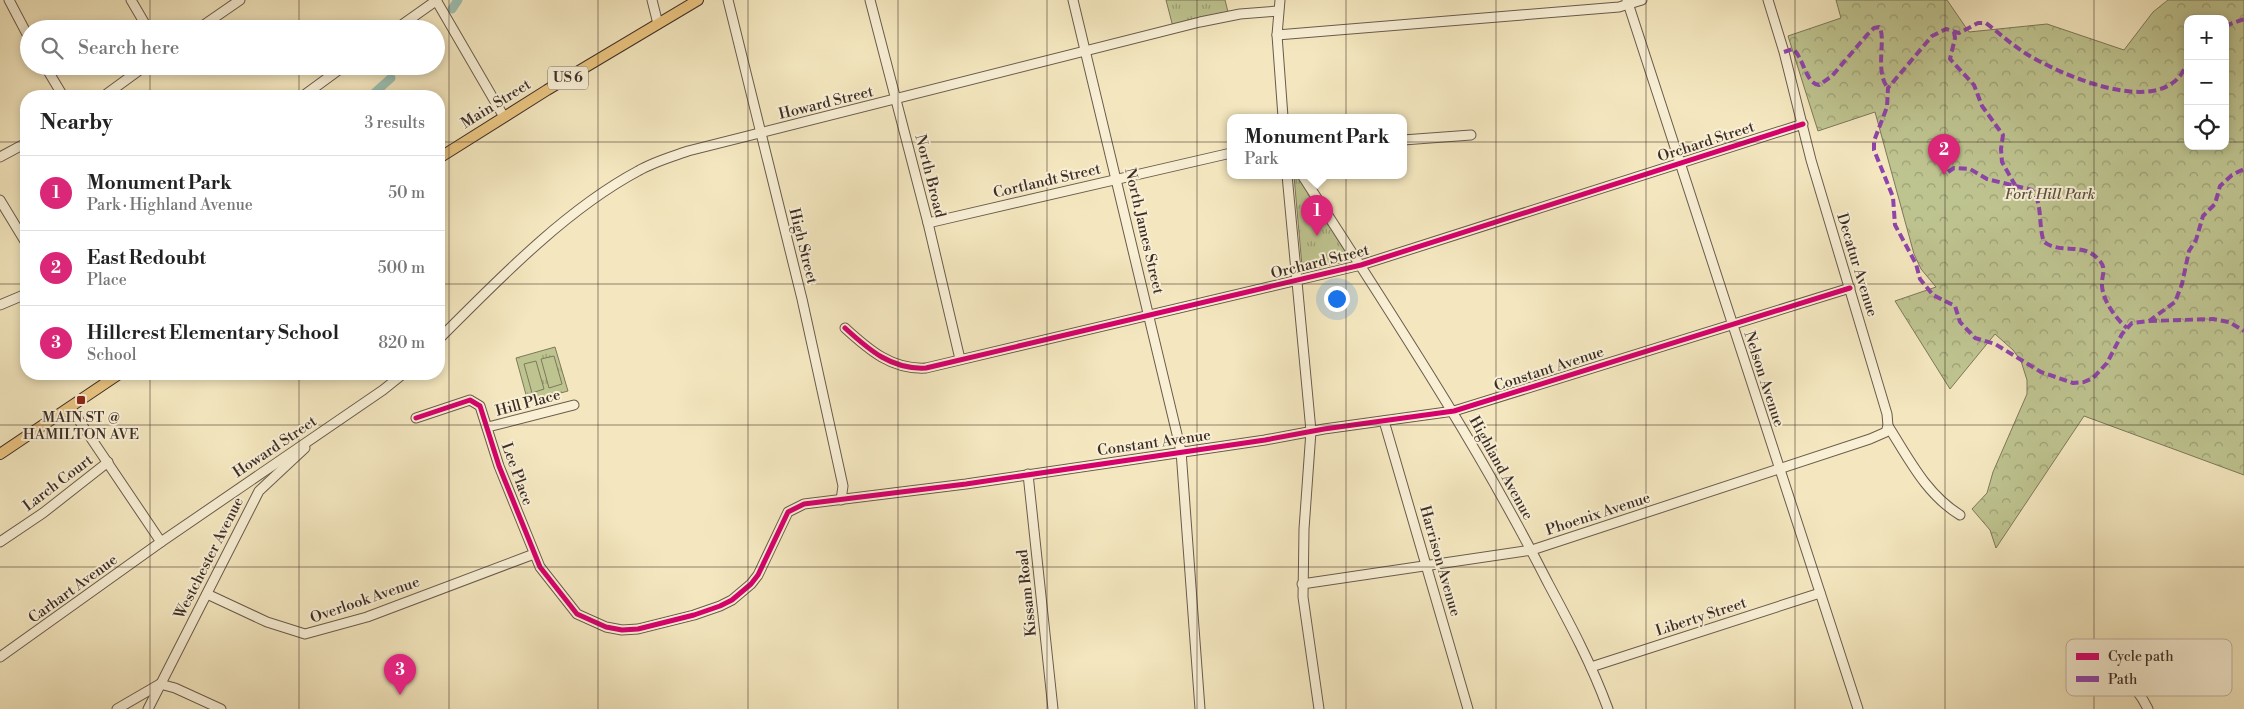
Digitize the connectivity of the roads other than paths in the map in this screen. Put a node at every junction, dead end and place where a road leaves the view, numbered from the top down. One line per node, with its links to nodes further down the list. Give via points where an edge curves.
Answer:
1 (9, 0): 18 (street)
2 (131, 0): 15 (street)
3 (240, 0): 16 (street)
4 (436, 0): 17 (street); 30 (street)
5 (652, 0): 19 (street)
6 (698, 0): 19 (main road, Main Street / US 6)
7 (728, 0): 32 (street, High Street)
8 (870, 0): 28 (street, North Broad)
9 (1073, 0): 21 (street, North James Street)
10 (1280, 0): 14 (street)
11 (1642, 0): 13 (street)
12 (1768, 0): 31 (street, Decatur Avenue)
13 (1628, 2): 20 (street, via 1619,7); 39 (street, Nelson Avenue)
14 (1278, 12): 20 (street); 21 (street, Howard Street, via 1240,14)
15 (143, 20)
16 (211, 20)
17 (408, 20)
18 (20, 21)
19 (658, 24): 30 (main road, Main Street / US 6)
20 (1277, 35): 29 (street)
21 (1086, 52): 28 (street, Howard Street); 40 (street, North James Street)
22 (50, 75): 25 (street)
23 (133, 75): 26 (street)
24 (332, 75): 27 (street)
25 (59, 90)
26 (112, 90)
27 (311, 90)
28 (896, 100): 32 (street, Howard Street); 44 (street, North Broad)
29 (1284, 114)
30 (504, 117): 36 (main road, Main Street / US 6)
31 (1803, 124): 39 (street, Orchard Street); 48 (street, Decatur Avenue, via 1810,160)
32 (760, 134): 54 (street, Howard Street, via 688,151 628,176 518,261); 72 (street, High Street, via 802,299 843,486)
33 (1471, 135): 34 (street)
34 (1407, 140)
35 (20, 146): 38 (street)
36 (445, 154)
37 (1227, 154): 40 (street, Cortlandt Street)
38 (0, 157)
39 (1680, 164): 46 (street, Orchard Street); 52 (street, Nelson Avenue)
40 (1117, 178): 44 (street, Cortlandt Street); 51 (street, North James Street)
41 (1288, 179): 47 (street)
42 (1305, 179): 46 (street, Highland Avenue)
43 (0, 200): 45 (street)
44 (928, 223): 55 (street, North Broad)
45 (20, 233)
46 (1361, 266): 47 (street, Orchard Street); 60 (street, Highland Avenue)
47 (1298, 281): 51 (street, Orchard Street); 65 (street)
48 (1850, 288): 52 (street, Constant Avenue); 63 (street, Decatur Avenue)
49 (20, 297): 50 (street)
50 (0, 305)
51 (1149, 314): 55 (street, Orchard Street); 67 (street, North James Street)
52 (1732, 324): 60 (street, Constant Avenue); 70 (street, Nelson Avenue)
53 (845, 328): 55 (street, Orchard Street, via 901,368 926,368)
54 (445, 333)
55 (960, 359)
56 (103, 380): 59 (main road)
57 (395, 380): 66 (street, Howard Street)
58 (574, 405): 64 (street, Hill Place)
59 (70, 407): 68 (main road); 69 (street)
60 (1454, 412): 62 (street, Constant Avenue); 76 (street, Highland Avenue)
61 (416, 418): 64 (street, Lee Place, via 470,400 477,403)
62 (1384, 421): 65 (street, Constant Avenue); 78 (street, Harrison Avenue)
63 (1888, 426): 70 (street, Phoenix Avenue, via 1886,432 1870,439); 73 (street, Decatur Avenue, via 1930,491)
64 (488, 427): 77 (street, Lee Place, via 499,466)
65 (1311, 431): 67 (street, Constant Avenue); 79 (street)
66 (317, 435): 75 (street, Howard Street); 81 (street, Westchester Avenue, via 259,491)
67 (1181, 451): 71 (street, Constant Avenue); 90 (street, North James Street)
68 (0, 454)
69 (108, 462): 74 (street, Larch Court); 75 (street)
70 (1778, 469): 76 (street, Phoenix Avenue); 80 (street, Nelson Avenue)
71 (1028, 474): 72 (street, Constant Avenue); 89 (street, Kissam Road)
72 (841, 500): 77 (street, Constant Avenue, via 808,503 788,512 758,575 732,600 694,616 638,629 606,627 577,614 540,567)
73 (1960, 515)
74 (0, 542)
75 (161, 542): 82 (street, Carhart Avenue)
76 (1532, 550): 78 (street, Phoenix Avenue); 83 (street, Highland Avenue)
77 (534, 554): 81 (street, Overlook Avenue, via 367,617 304,634 267,622)
78 (1426, 566): 79 (street, Phoenix Avenue); 92 (street, Harrison Avenue)
79 (1302, 584): 91 (street)
80 (1820, 593): 83 (street, Liberty Street); 94 (street, Nelson Avenue)
81 (207, 594): 84 (street, Westchester Avenue)
82 (0, 657)
83 (1591, 667): 93 (street, Highland Avenue)
84 (160, 684): 86 (street); 87 (street, Westchester Avenue); 88 (street)
85 (2140, 696): 95 (street)
86 (118, 709)
87 (148, 709)
88 (221, 709)
89 (1053, 709)
90 (1200, 709)
91 (1319, 709)
92 (1468, 709)
93 (1608, 709)
94 (1858, 709)
95 (2148, 709)

